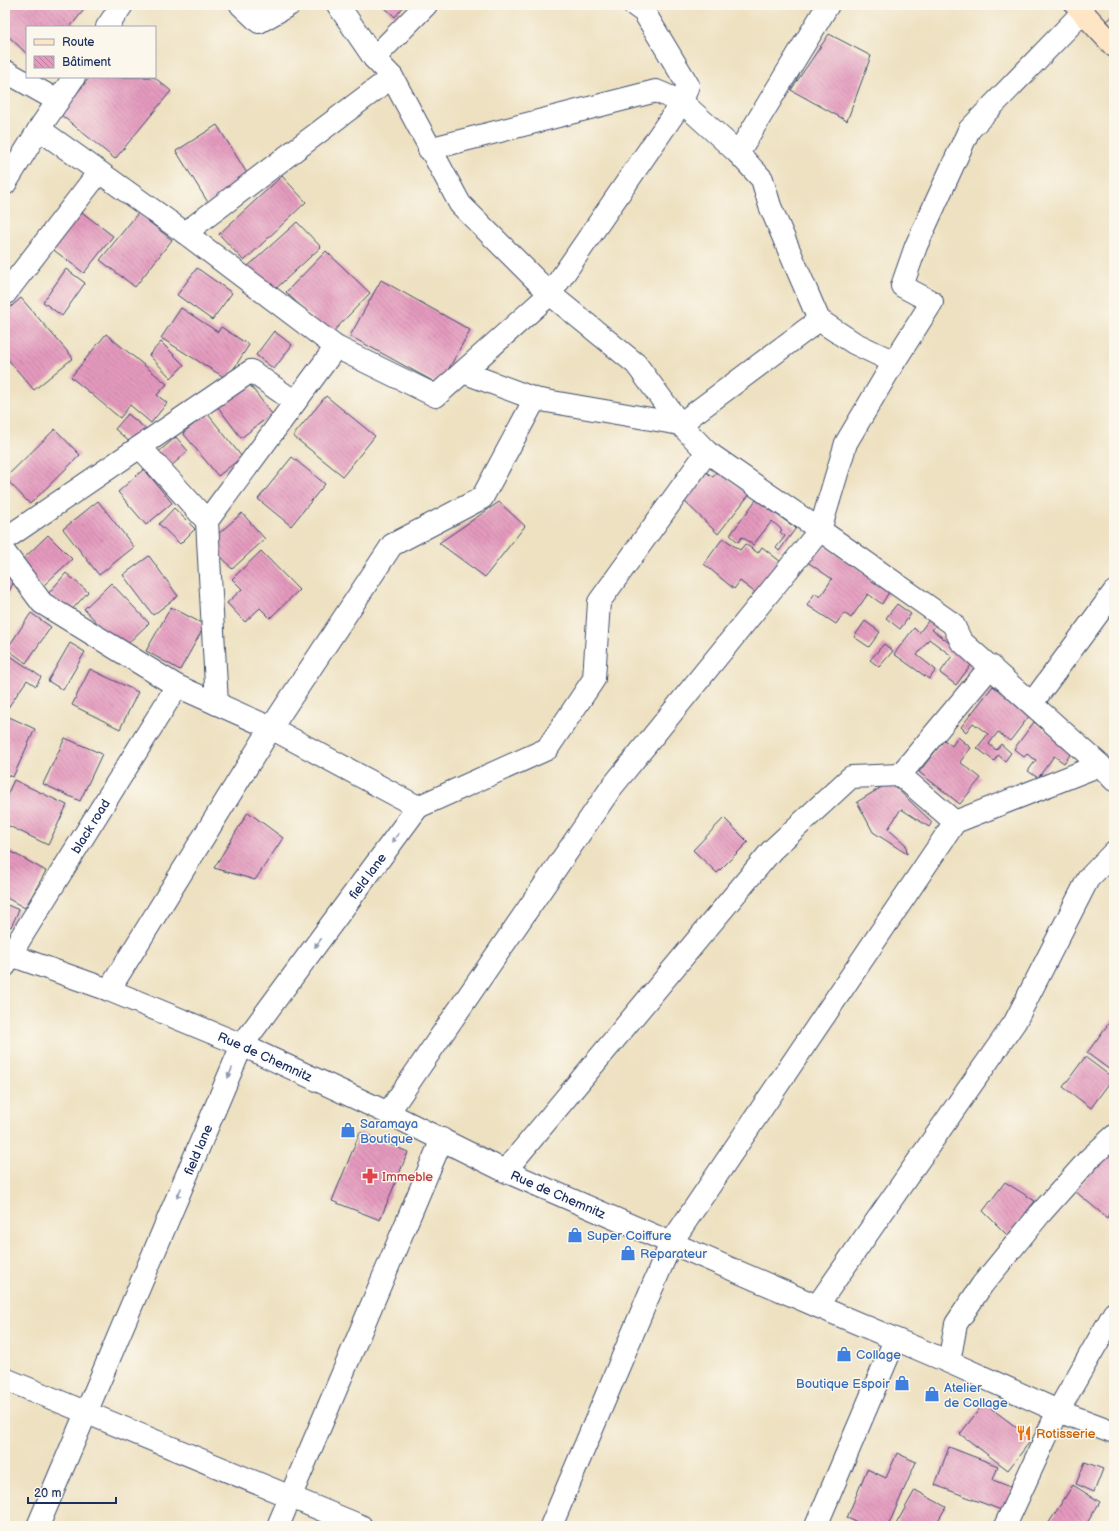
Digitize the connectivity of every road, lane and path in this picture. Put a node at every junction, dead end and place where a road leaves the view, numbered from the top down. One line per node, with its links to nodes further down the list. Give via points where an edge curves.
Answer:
1 (122, 5): 9 (street)
2 (241, 5): 3 (street, via 259,22)
3 (289, 5)
4 (338, 5): 11 (street)
5 (426, 5): 11 (street)
6 (634, 5): 16 (street, via 644,12 688,85)
7 (828, 5): 19 (street)
8 (1079, 9): 10 (street); 27 (street, via 969,130 916,246 902,286 932,302)
9 (108, 26)
10 (1114, 46)
11 (374, 58): 13 (street)
12 (5, 71): 15 (street)
13 (392, 77): 18 (street); 22 (street)
14 (73, 78): 15 (street)
15 (58, 101): 17 (street)
16 (682, 102): 18 (street, via 656,91); 19 (street); 24 (street)
17 (38, 130): 20 (street); 21 (street)
18 (429, 149): 24 (street, via 460,204)
19 (738, 153): 25 (street, via 762,179 770,206)
20 (99, 172): 22 (street); 23 (street)
21 (5, 184)
22 (185, 233): 26 (street)
23 (5, 294)
24 (550, 294): 28 (street); 31 (street, via 636,364)
25 (819, 320): 27 (street, via 854,343); 31 (street)
26 (336, 347): 28 (street, via 436,396); 30 (street)
27 (894, 362): 35 (street, via 846,443)
28 (462, 372): 29 (street)
29 (535, 399): 31 (street); 43 (street, via 482,498 392,546)
30 (295, 402): 32 (street, via 251,372); 34 (street)
31 (680, 424): 33 (street)
32 (140, 447): 34 (street); 36 (street)
33 (707, 452): 35 (street); 46 (street, via 599,602 594,679 546,749)
34 (207, 521): 42 (street)
35 (820, 530): 39 (street, via 953,624 961,640); 52 (street, via 611,788)
36 (5, 539)
37 (5, 553): 40 (street, via 42,603)
38 (1114, 592): 41 (street)
39 (991, 666): 41 (street); 45 (street)
40 (177, 686): 42 (street); 49 (street, black road)
41 (1032, 703): 44 (street)
42 (217, 704): 43 (street)
43 (270, 728): 46 (street); 50 (street)
44 (1107, 772): 47 (street)
45 (900, 774): 47 (street); 55 (street, via 851,777 772,850)
46 (418, 807): 51 (street, field lane, one-way to 51)
47 (955, 822): 56 (street)
48 (1114, 852): 57 (street, via 1088,879 1015,1022)
49 (7, 958): 50 (street, Rue de Chemnitz)
50 (109, 990): 51 (street, Rue de Chemnitz)
51 (242, 1045): 52 (street, Rue de Chemnitz); 63 (street, field lane, one-way to 63)
52 (388, 1113): 54 (street, Rue de Chemnitz)
53 (1114, 1136): 60 (street, via 1089,1159 1040,1214 982,1285 956,1324)
54 (442, 1139): 55 (street, Rue de Chemnitz); 65 (street)
55 (505, 1171): 56 (street, Rue de Chemnitz)
56 (671, 1243): 57 (street, Rue de Chemnitz); 69 (street)
57 (817, 1306): 59 (street, Rue de Chemnitz)
58 (1114, 1313): 62 (street)
59 (895, 1340): 60 (street, Rue de Chemnitz); 70 (street)
60 (949, 1362): 62 (street, Rue de Chemnitz)
61 (5, 1379): 63 (street)
62 (1058, 1411): 64 (street, Rue de Chemnitz); 71 (street)
63 (86, 1412): 65 (street); 66 (street, field lane)
64 (1114, 1432)
65 (291, 1497): 67 (street); 68 (street)
66 (38, 1526)
67 (278, 1526)
68 (361, 1526)
69 (551, 1526)
70 (816, 1526)
71 (1005, 1526)

